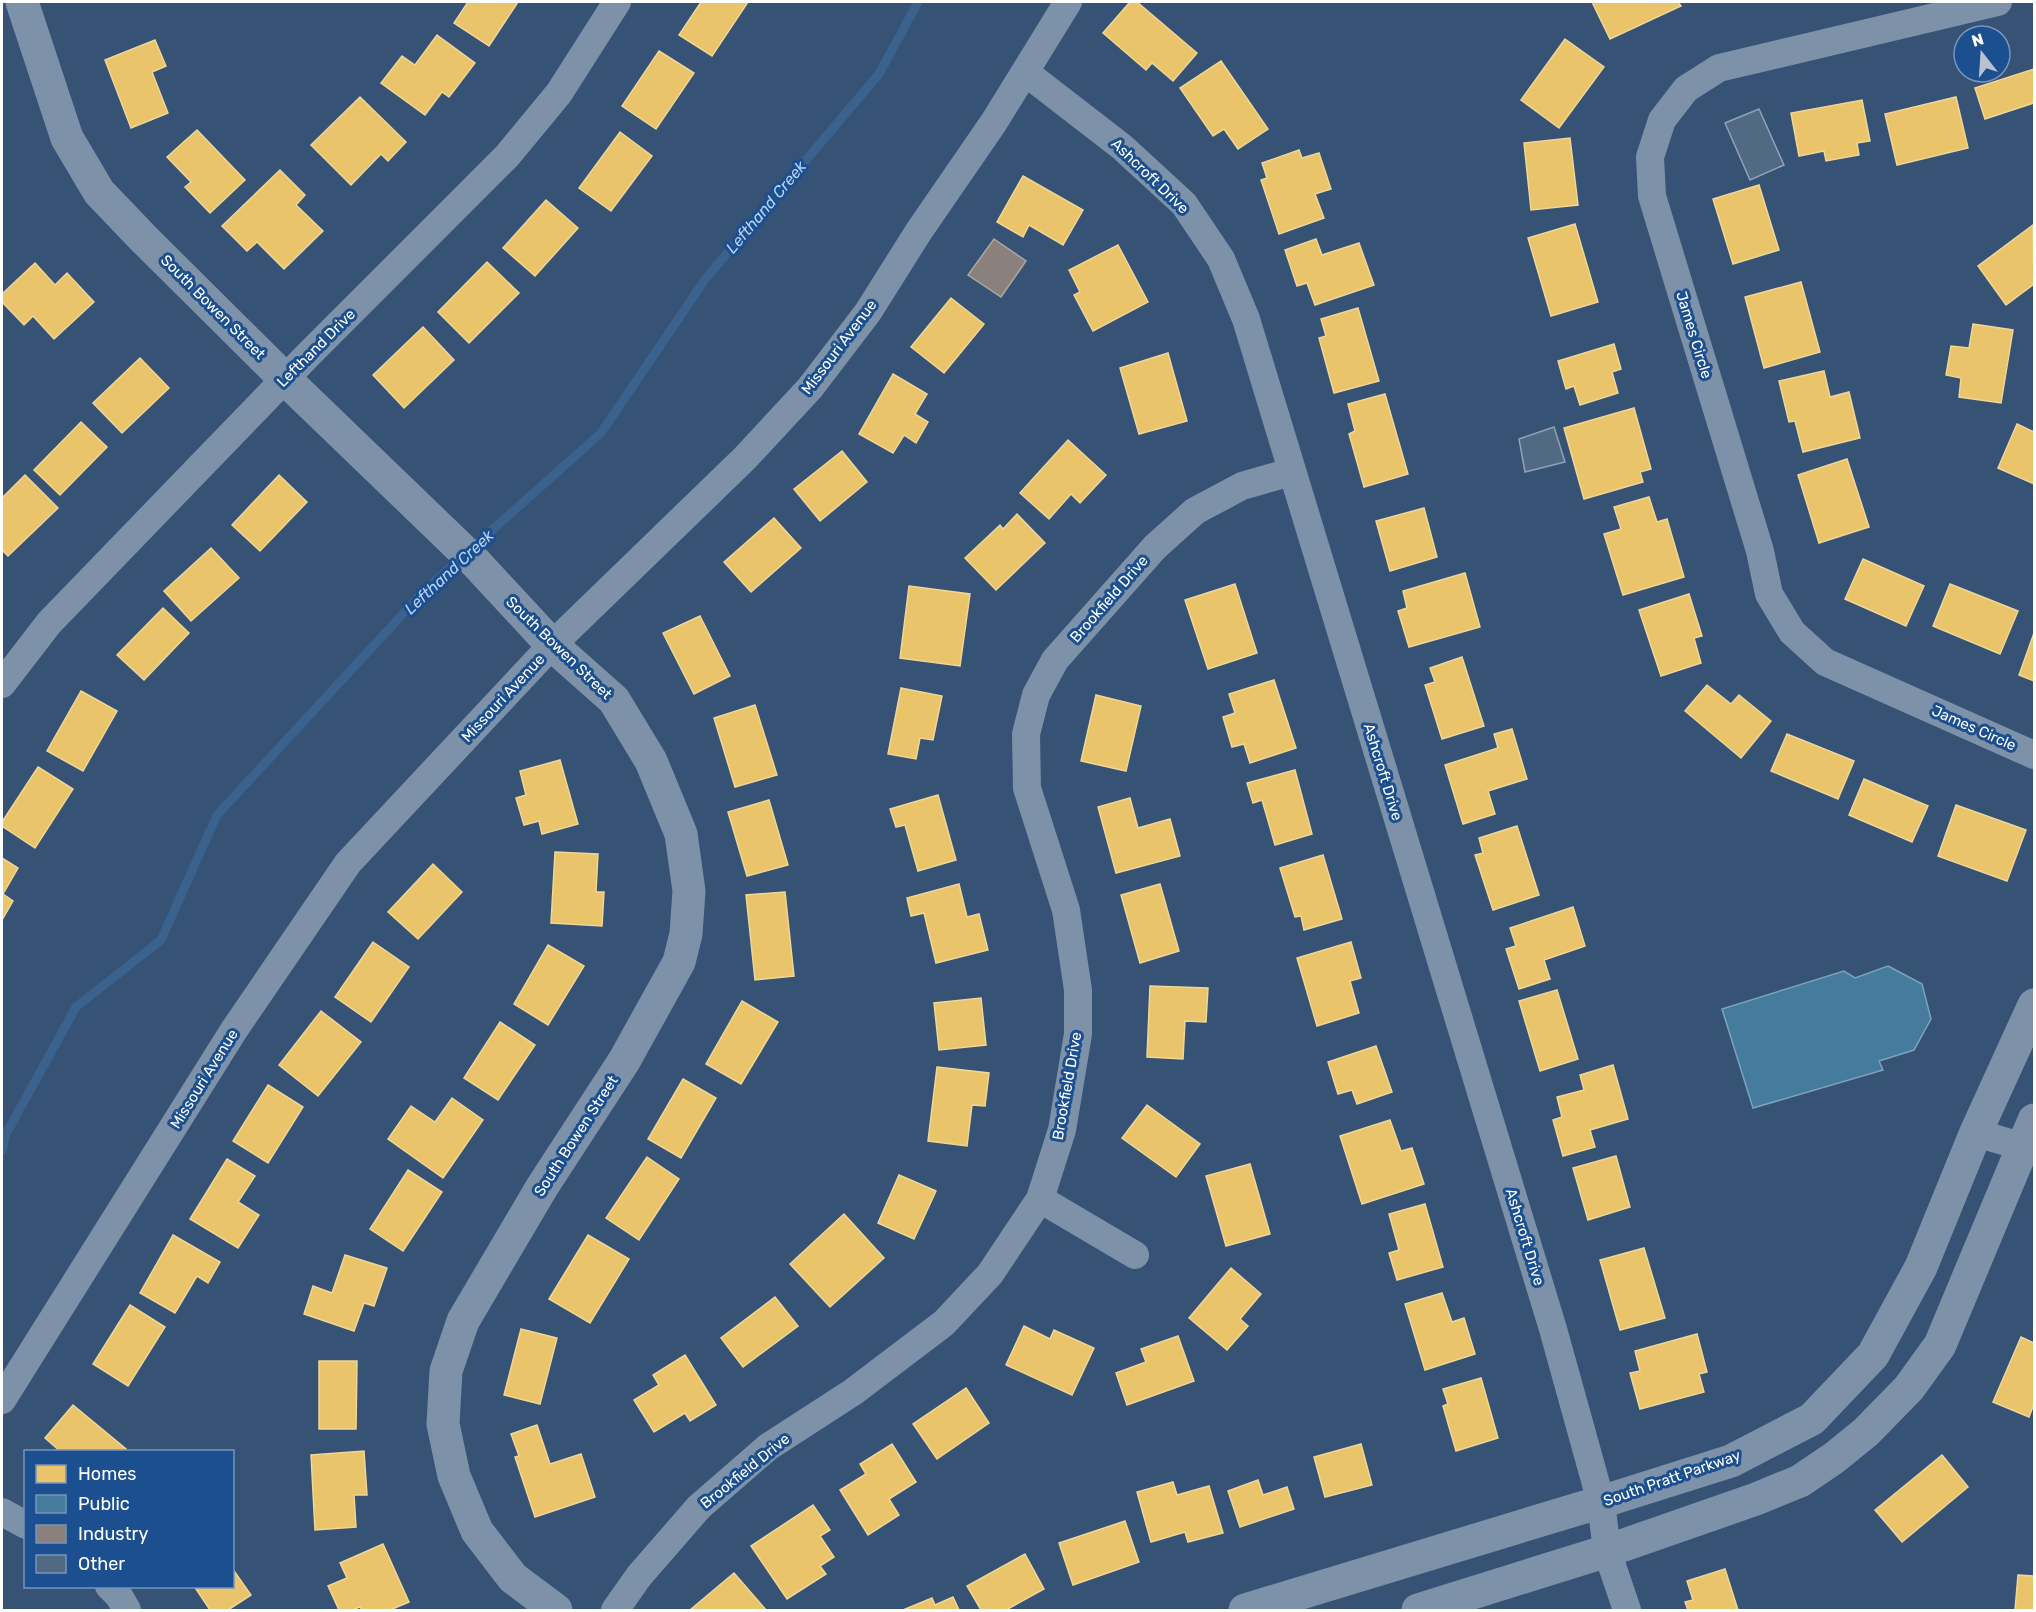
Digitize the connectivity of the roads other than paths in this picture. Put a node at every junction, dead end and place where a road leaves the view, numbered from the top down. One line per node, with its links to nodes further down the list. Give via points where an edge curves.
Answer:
1 (22, 2): 6 (street, South Bowen Street, via 67,138 99,192)
2 (617, 2): 6 (street, Lefthand Drive, via 559,93 507,156)
3 (1068, 2): 5 (street, Missouri Avenue)
4 (1998, 2): 11 (street, James Circle, via 1719,68 1686,89 1674,104 1662,120 1650,157 1652,196 1770,594 1792,632 1825,662)
5 (1025, 72): 7 (street, Ashcroft Drive, via 1122,147 1184,204 1221,258 1246,319); 8 (street, Missouri Avenue, via 868,312 810,388 745,458)
6 (285, 379): 8 (street, South Bowen Street, via 476,563); 9 (street, Lefthand Drive, via 57,614)
7 (1291, 472): 15 (street, Brookfield Drive, via 1242,486 1195,511 1155,547 1054,660 1036,695 1026,734 1028,788 1066,910 1078,990 1078,1034 1062,1130); 18 (street, Ashcroft Drive, via 1553,1329)
8 (552, 645): 17 (street, Missouri Avenue, via 348,863 234,1030); 25 (street, South Bowen Street, via 614,700 651,761 681,834 689,891 686,934 679,962 624,1061 542,1187 463,1321 446,1371 443,1424 454,1476 477,1531 513,1578)
9 (12, 650): 10 (street, Lefthand Drive)
10 (2, 684)
11 (2034, 755)
12 (2034, 1005): 13 (street, South Pratt Parkway)
13 (1976, 1132): 14 (street, via 1995,1140); 18 (street, South Pratt Parkway, via 1921,1267 1873,1355 1812,1419 1731,1461)
14 (2031, 1139): 21 (street, via 1940,1346 1909,1388 1866,1431 1800,1481)
15 (1040, 1199): 16 (street); 26 (street, Brookfield Drive, via 990,1274 944,1323 853,1392 768,1447 708,1500 639,1576)
16 (1135, 1255)
17 (2, 1400)
18 (1601, 1502): 21 (street, Ashcroft Drive); 23 (street, South Pratt Parkway)
19 (2, 1512): 20 (street)
20 (24, 1524)
21 (1607, 1551): 27 (street); 28 (street, Ashcroft Drive)
22 (110, 1588): 24 (street)
23 (1253, 1609)
24 (127, 1611)
25 (556, 1611)
26 (615, 1611)
27 (1418, 1611)
28 (1627, 1611)

